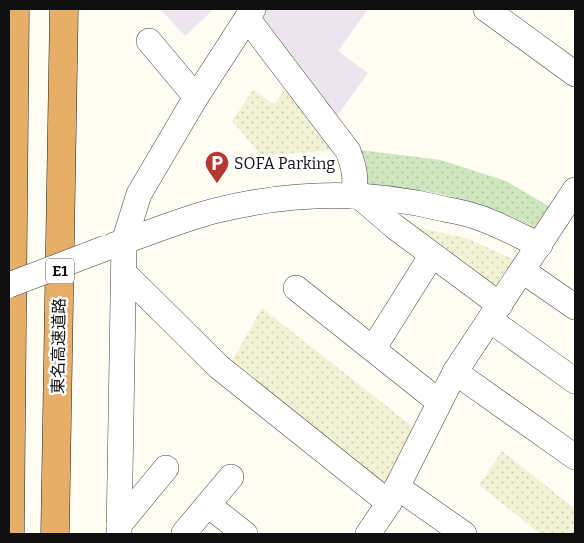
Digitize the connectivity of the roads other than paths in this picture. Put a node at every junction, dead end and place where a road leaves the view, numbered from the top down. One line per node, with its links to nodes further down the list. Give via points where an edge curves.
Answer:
1 (15, 9): 30 (highway)
2 (64, 9): 31 (highway, 東名高速道路 / E1)
3 (486, 9): 6 (street)
4 (250, 14): 7 (street); 9 (street, via 348,151 354,167)
5 (149, 41): 7 (street)
6 (575, 74)
7 (196, 97): 10 (street, via 139,194)
8 (575, 190): 11 (street)
9 (356, 196): 10 (street, via 319,195 266,200 214,211); 11 (street, via 422,203 477,216); 12 (street)
10 (115, 245): 14 (street); 15 (street, bridge)
11 (540, 245): 13 (street)
12 (432, 255): 18 (street); 19 (street)
13 (523, 271): 17 (street); 18 (street)
14 (124, 274): 26 (street, via 218,366); 28 (street)
15 (9, 285)
16 (296, 288): 19 (street)
17 (575, 307)
18 (495, 312): 20 (street); 21 (street)
19 (373, 349): 22 (street)
20 (455, 372): 22 (street); 23 (street)
21 (575, 381)
22 (438, 401): 26 (street)
23 (575, 457)
24 (166, 468): 28 (street)
25 (231, 477): 27 (street)
26 (393, 495): 33 (street); 34 (street)
27 (208, 505): 29 (street); 32 (street)
28 (119, 530)
29 (184, 533)
30 (10, 534)
31 (56, 534)
32 (245, 534)
33 (368, 534)
34 (464, 534)

